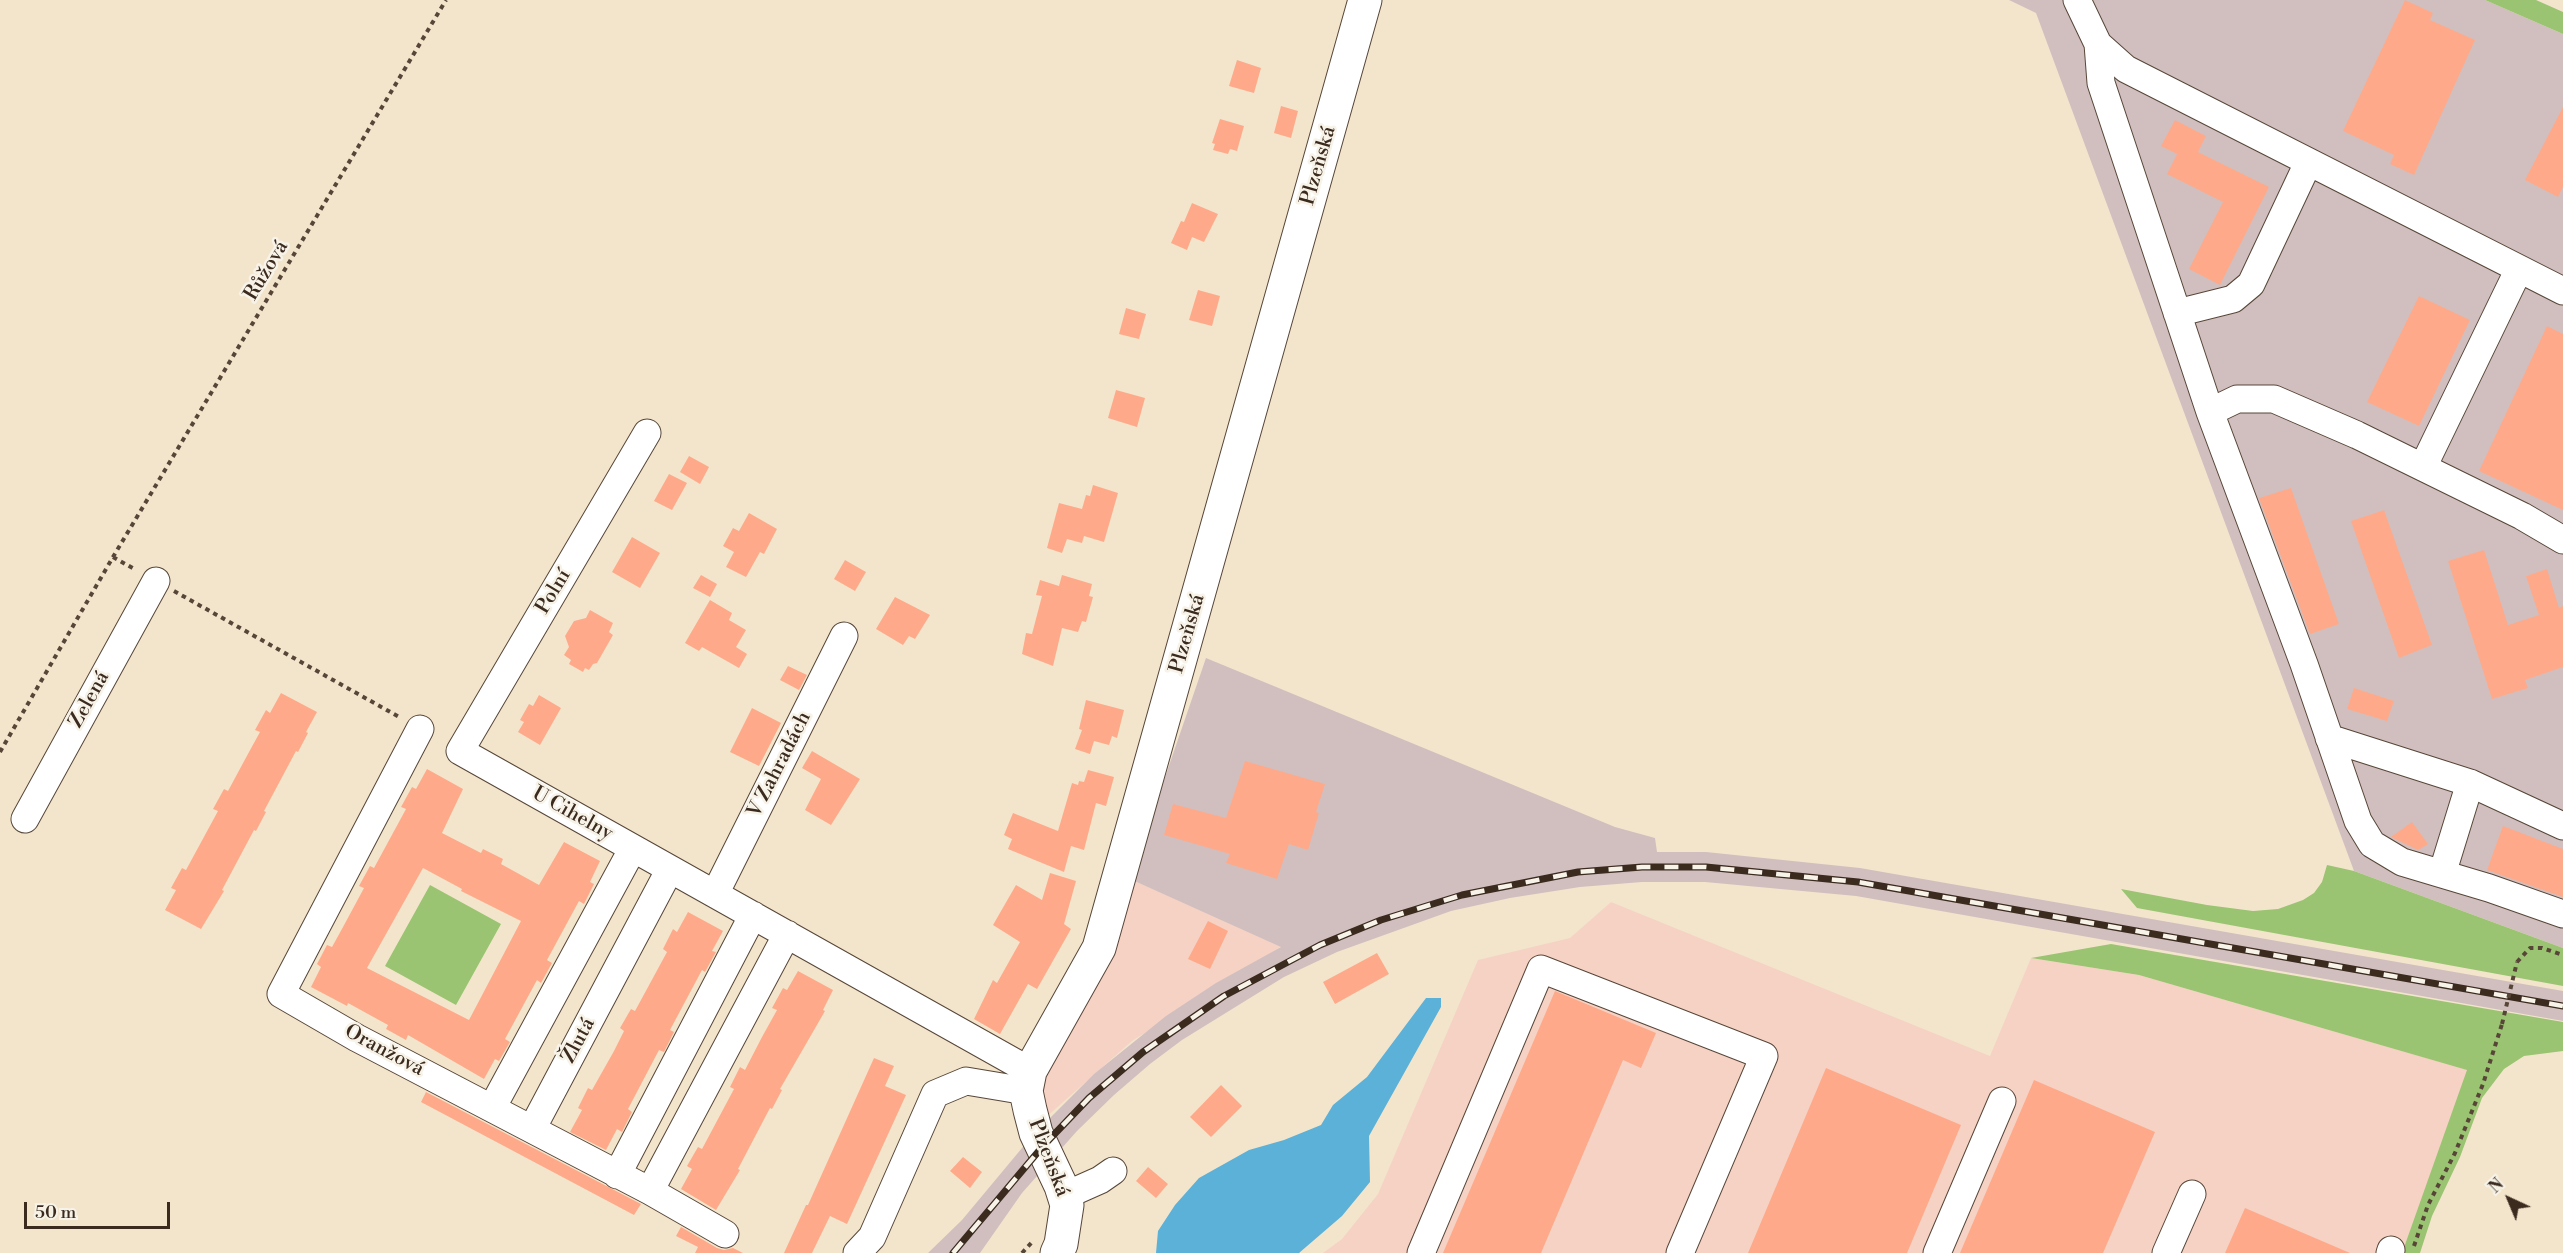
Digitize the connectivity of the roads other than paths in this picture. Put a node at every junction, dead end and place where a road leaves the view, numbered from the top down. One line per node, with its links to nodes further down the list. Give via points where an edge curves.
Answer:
1 (1365, 0): 27 (main road, Plzeňská, via 1099,948)
2 (2078, 2): 3 (street)
3 (2098, 44): 4 (street, via 2126,69); 7 (street, via 2101,83)
4 (2308, 163): 5 (street); 7 (street, via 2251,284 2233,299)
5 (2519, 269): 6 (street); 10 (street)
6 (2563, 291)
7 (2177, 313): 8 (street)
8 (2210, 412): 10 (street, via 2237,399 2274,399); 15 (street)
9 (647, 433): 16 (street, Polní)
10 (2423, 467): 11 (street)
11 (2563, 540)
12 (156, 581): 18 (street, Zelená)
13 (844, 636): 23 (street, V Zahradách)
14 (420, 729): 29 (street, Oranžová, via 280,994)
15 (2329, 738): 17 (street); 22 (street, via 2358,821 2372,844 2402,862)
16 (460, 751): 20 (street, U Cihelny)
17 (2470, 783): 19 (street); 22 (street)
18 (25, 819)
19 (2563, 826)
20 (633, 848): 21 (street, U Cihelny); 29 (street)
21 (670, 869): 23 (street, U Cihelny); 30 (street, Žlutá)
22 (2442, 874): 24 (street)
23 (715, 894): 25 (street, U Cihelny)
24 (2563, 914)
25 (753, 915): 26 (street, U Cihelny); 32 (street)
26 (787, 934): 27 (street, U Cihelny); 33 (street)
27 (1028, 1081): 35 (main road, Plzeňská, via 1036,1133); 37 (street, via 966,1081 935,1094 872,1237)
28 (2002, 1101): 41 (street)
29 (492, 1108): 30 (street)
30 (532, 1129): 32 (street)
31 (1113, 1171): 35 (street)
32 (617, 1174): 33 (street)
33 (650, 1191): 36 (street)
34 (2192, 1194): 42 (street)
35 (1064, 1196): 38 (main road, Plzeňská, via 1065,1228)
36 (725, 1234)
37 (857, 1253)
38 (1057, 1253)
39 (1421, 1253): 40 (street, via 1541,969 1764,1056)
40 (1680, 1253)
41 (1937, 1253)
42 (2166, 1253)

